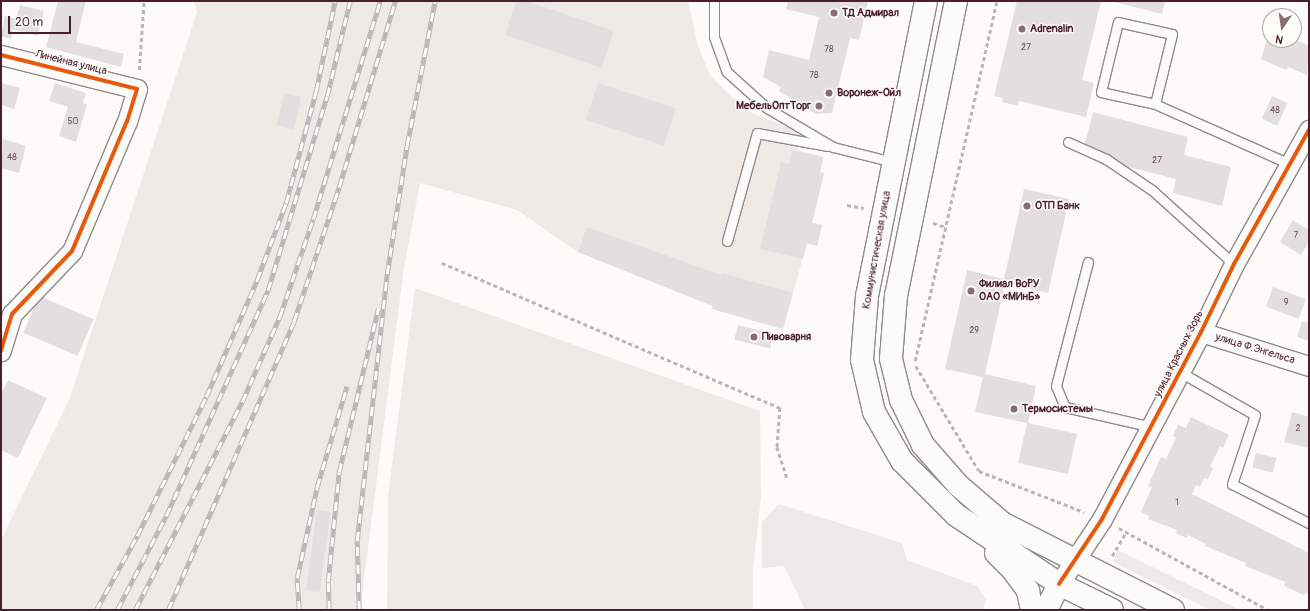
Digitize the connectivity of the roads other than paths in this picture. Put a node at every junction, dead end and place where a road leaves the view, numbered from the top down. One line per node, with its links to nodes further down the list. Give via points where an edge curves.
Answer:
1 (714, 1): 8 (lane, via 714,37 727,72 766,108)
2 (926, 1): 9 (main road, Коммунистическая улица)
3 (956, 1): 22 (main road, via 896,295 892,359 901,400 923,445 958,485 1002,523)
4 (1, 55): 14 (street, Линейная улица, via 137,89 127,121 72,251)
5 (1155, 104): 5 (lane, via 1101,92 1118,22 1172,34); 10 (lane)
6 (1309, 130): 10 (street, улица Красных Зорь)
7 (1068, 142): 13 (lane, via 1106,159 1152,190)
8 (833, 147): 9 (lane); 11 (lane, via 757,133)
9 (893, 162): 20 (main road, Коммунистическая улица, via 867,296 862,360 874,412 902,461)
10 (1290, 164): 13 (street, улица Красных Зорь)
11 (727, 241)
12 (1088, 262): 19 (lane, via 1056,386 1065,407)
13 (1234, 264): 15 (street, улица Красных Зорь)
14 (7, 313): 16 (street)
15 (1201, 332): 17 (street, улица Ф.Энгельса); 18 (street, улица Красных Зорь)
16 (1, 351)
17 (1309, 366)
18 (1180, 372): 19 (street, улица Красных Зорь); 21 (lane, via 1255,415 1232,484)
19 (1152, 428): 22 (street, улица Красных Зорь, via 1102,519)
20 (956, 515): 23 (main road, Коммунистическая улица); 24 (main road, via 1013,570 1028,591)
21 (1309, 523)
22 (1074, 561): 23 (street, улица Красных Зорь); 27 (main road)
23 (1059, 584): 25 (main road); 26 (main road, Коммунистическая улица)
24 (1032, 610)
25 (1046, 610)
26 (1112, 610)
27 (1173, 610)

